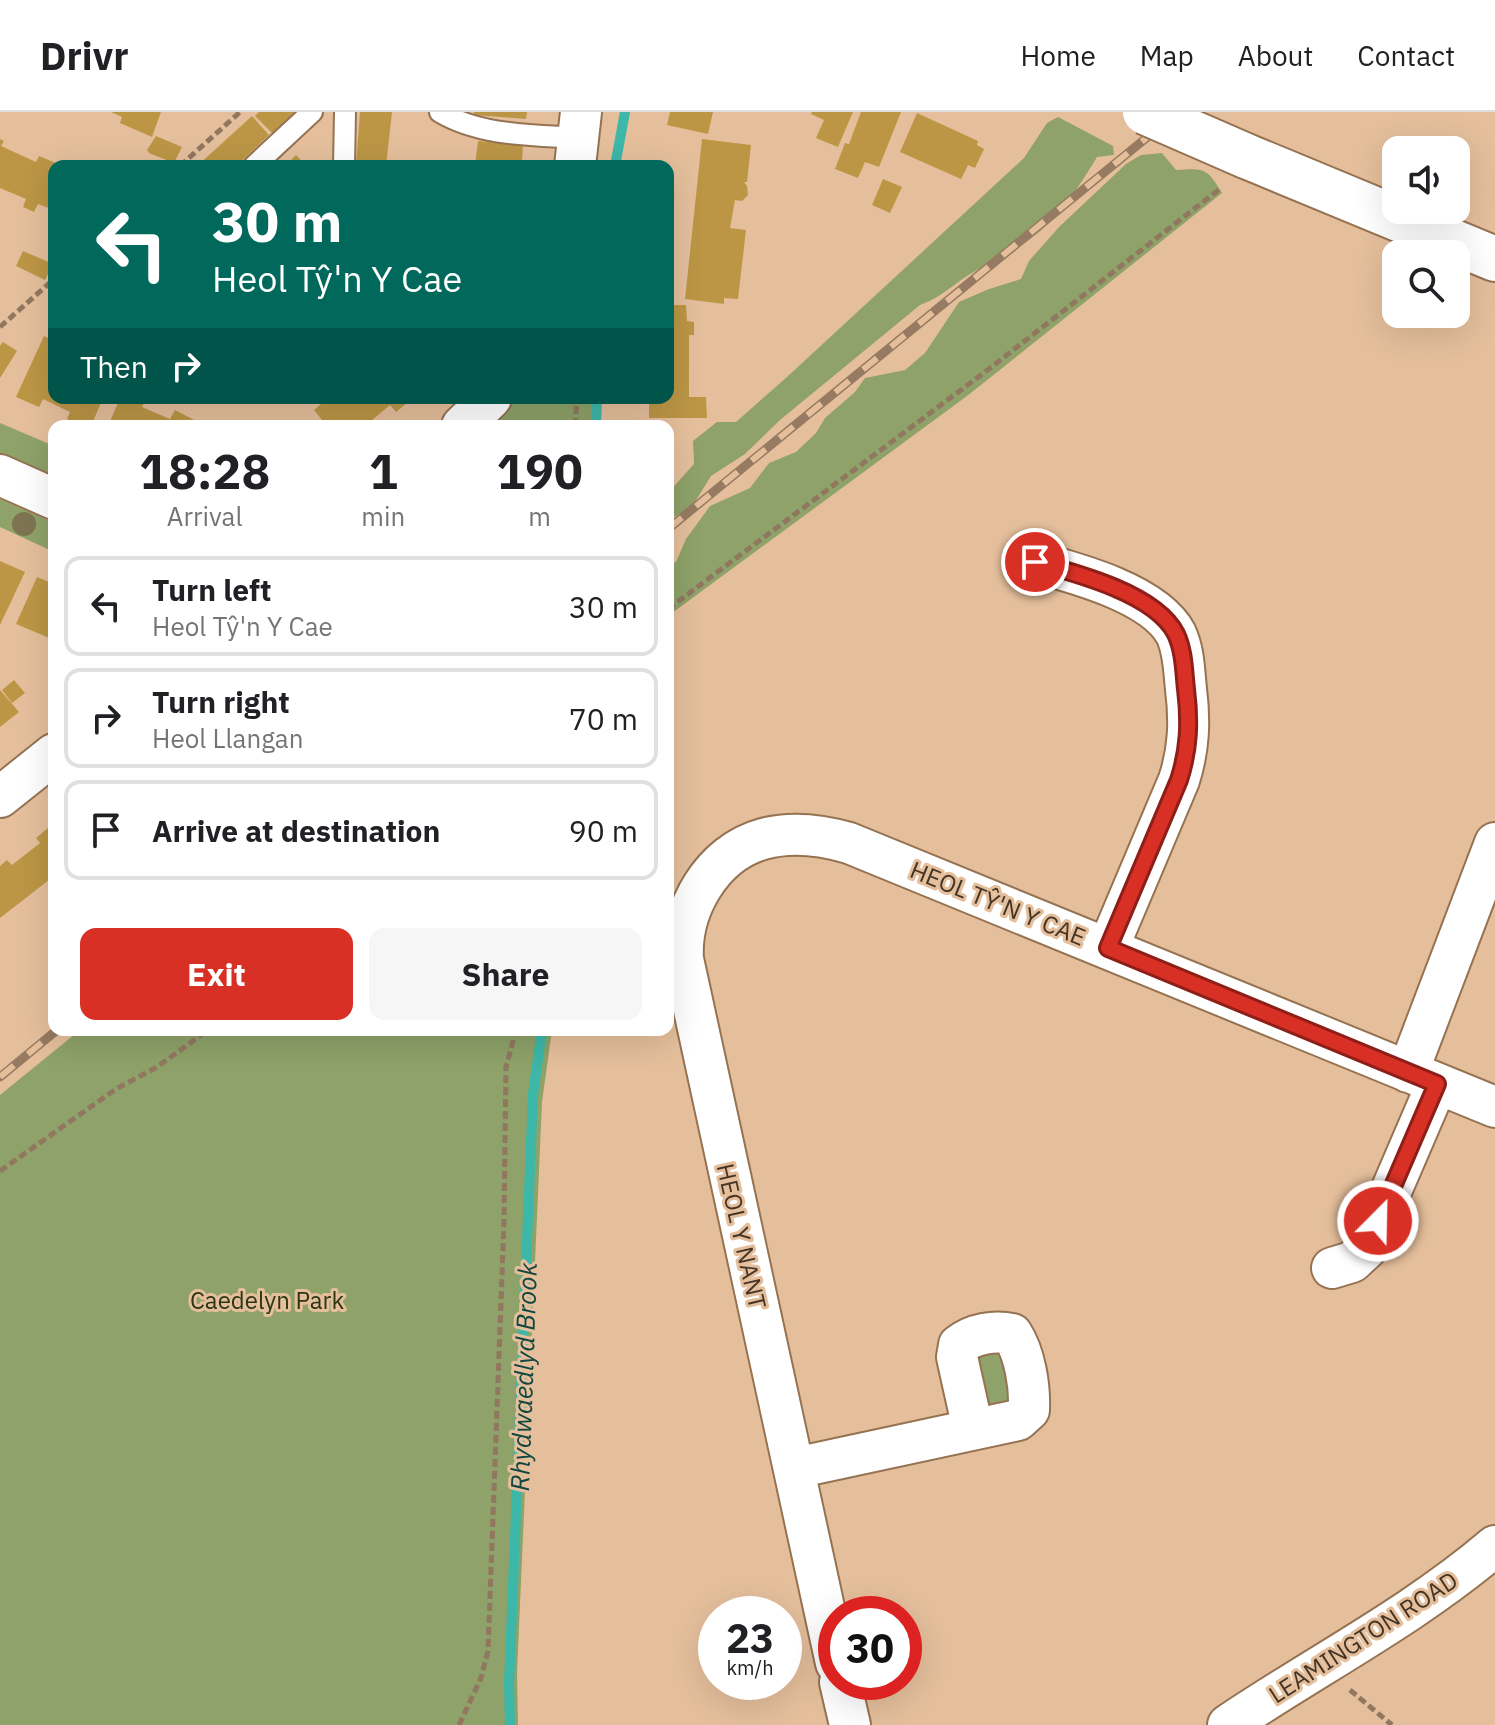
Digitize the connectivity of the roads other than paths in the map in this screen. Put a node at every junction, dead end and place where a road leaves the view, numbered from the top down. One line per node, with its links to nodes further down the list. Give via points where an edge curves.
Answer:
1 (312, 112): 6 (lane)
2 (345, 112): 7 (lane)
3 (440, 112): 5 (lane, via 494,130)
4 (1145, 112): 8 (street, bridge, via 1236,170)
5 (578, 139)
6 (260, 160)
7 (344, 160)
8 (1495, 259)
9 (485, 404): 10 (street)
10 (468, 420)
11 (0, 475): 12 (street)
12 (48, 496)
13 (1035, 562): 18 (street, via 1138,600 1175,632 1182,650 1190,727 1187,753)
14 (48, 759): 15 (street)
15 (0, 797)
16 (762, 839): 18 (street, HEOL TŶ'N Y CAE, via 821,835 849,843); 23 (street, HEOL Y NANT, via 720,864 688,912 681,937 724,1157)
17 (1495, 843): 19 (street)
18 (1108, 948): 19 (street, HEOL TŶ'N Y CAE)
19 (1423, 1078): 20 (street, HEOL TŶ'N Y CAE); 21 (street, via 1366,1249 1352,1262)
20 (1495, 1107)
21 (1332, 1268)
22 (973, 1429): 23 (street)
23 (795, 1468): 25 (street, HEOL Y NANT)
24 (1495, 1546): 28 (street, LEAMINGTON ROAD, via 1393,1621)
25 (822, 1596)
26 (844, 1700): 27 (street)
27 (850, 1725)
28 (1228, 1725)

